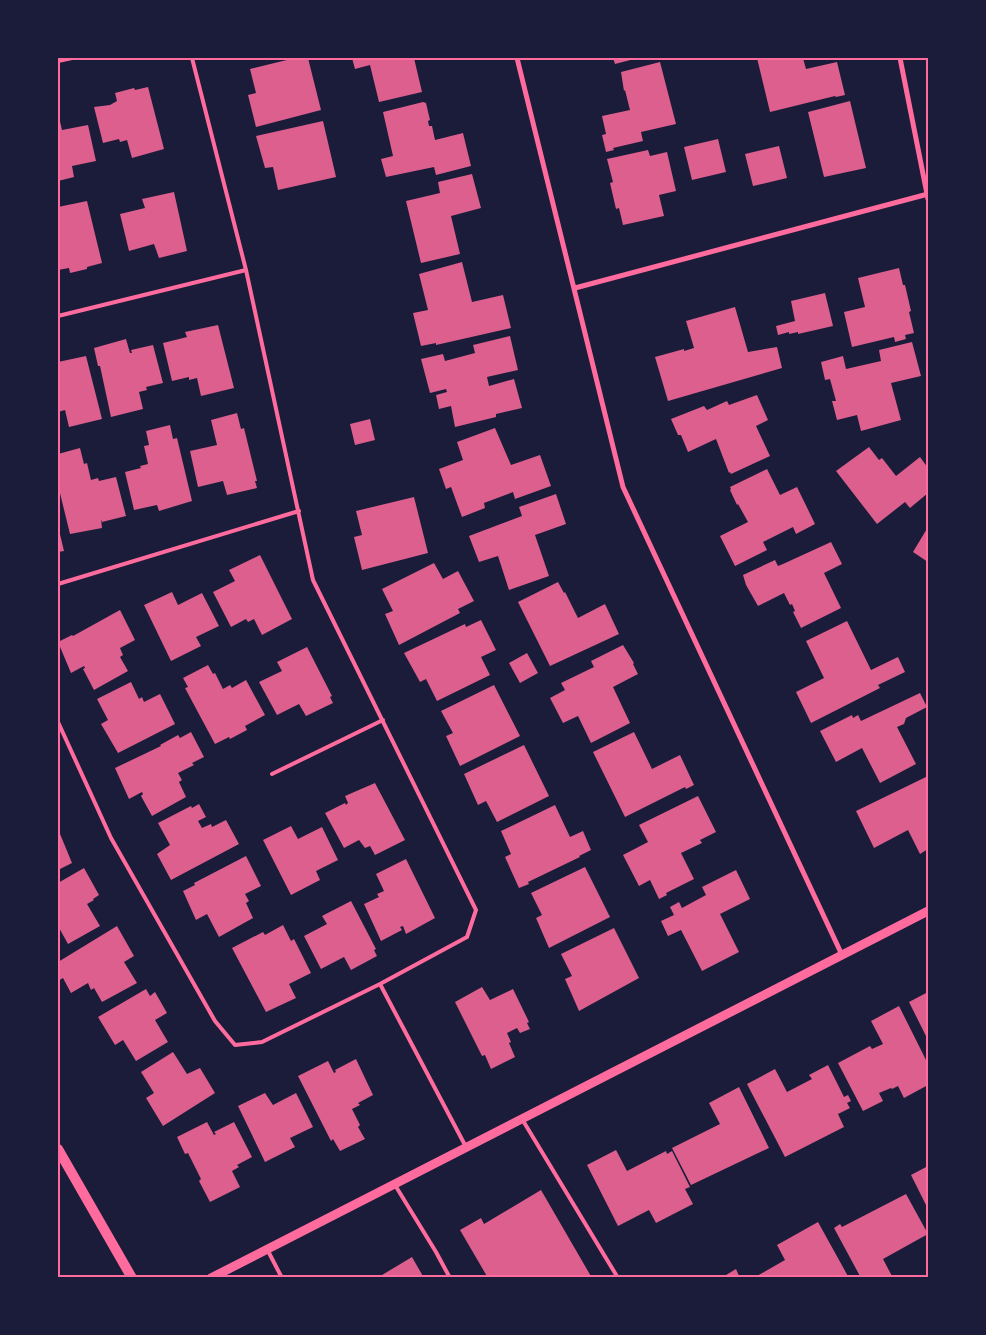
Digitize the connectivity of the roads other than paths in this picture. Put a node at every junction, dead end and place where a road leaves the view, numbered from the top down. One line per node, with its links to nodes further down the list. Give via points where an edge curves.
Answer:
1 (72, 58): 5 (lane)
2 (192, 58): 7 (lane)
3 (517, 58): 8 (street)
4 (900, 58): 6 (street)
5 (58, 61)
6 (928, 196): 8 (street)
7 (246, 270): 9 (lane); 10 (lane)
8 (575, 288): 16 (street, via 623,487)
9 (58, 316)
10 (299, 511): 11 (lane); 12 (lane, via 314,580)
11 (58, 584)
12 (383, 720): 14 (lane); 17 (lane, via 476,910 467,937)
13 (58, 722): 17 (lane, via 111,838 215,1021 236,1045 262,1042)
14 (272, 774)
15 (928, 911): 16 (street)
16 (842, 955): 18 (street)
17 (380, 984): 19 (lane)
18 (522, 1119): 19 (street); 27 (lane)
19 (466, 1147): 21 (street)
20 (58, 1148): 23 (main road)
21 (394, 1184): 22 (street); 26 (lane)
22 (267, 1249): 24 (street); 25 (lane)
23 (132, 1278)
24 (211, 1278)
25 (282, 1278)
26 (450, 1278)
27 (618, 1278)

